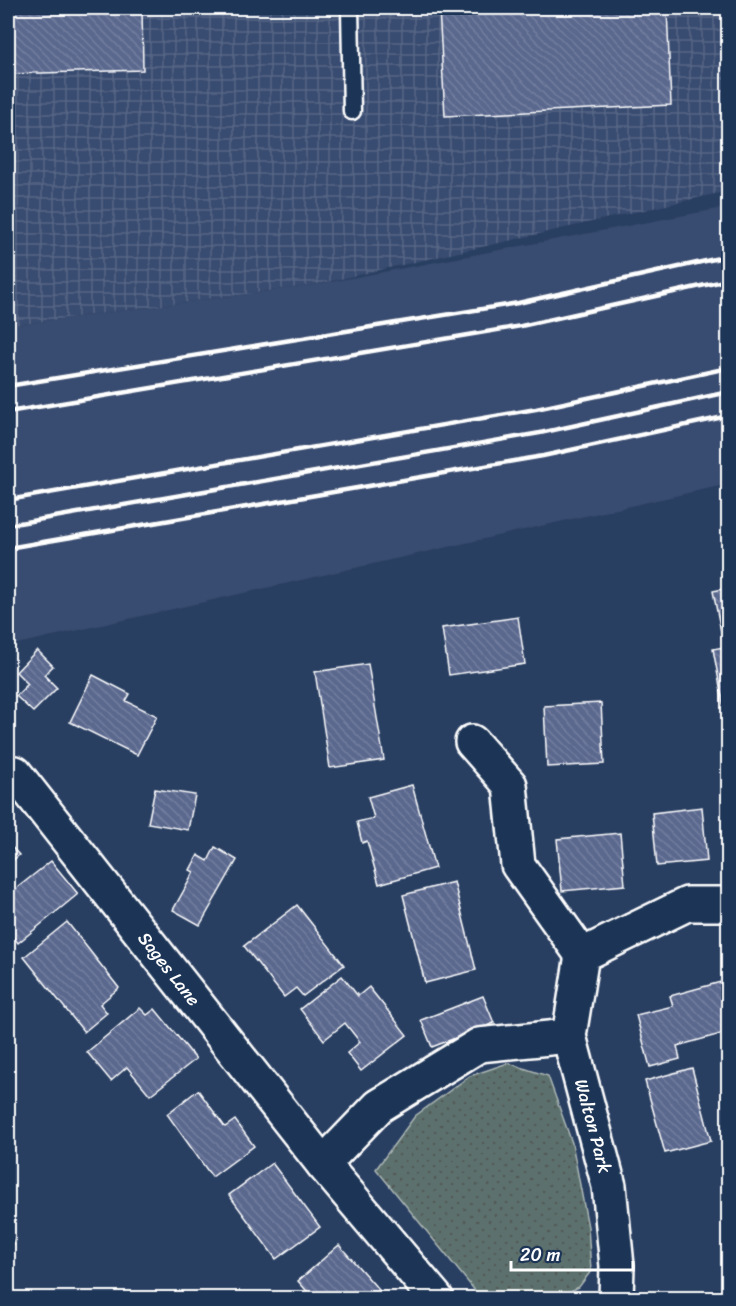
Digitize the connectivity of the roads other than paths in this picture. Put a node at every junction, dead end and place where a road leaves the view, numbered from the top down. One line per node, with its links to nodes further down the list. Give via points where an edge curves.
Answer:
1 (350, 8): 2 (lane)
2 (352, 111)
3 (472, 741): 6 (street, via 510,785 518,865)
4 (15, 773): 8 (street, Sages Lane)
5 (729, 904): 6 (street, via 687,904)
6 (582, 955): 7 (street, Walton Park)
7 (568, 1036): 8 (street, via 479,1045 379,1106); 10 (street, Walton Park, via 609,1185 617,1266)
8 (323, 1164): 9 (street, Sages Lane)
9 (436, 1299)
10 (616, 1299)

